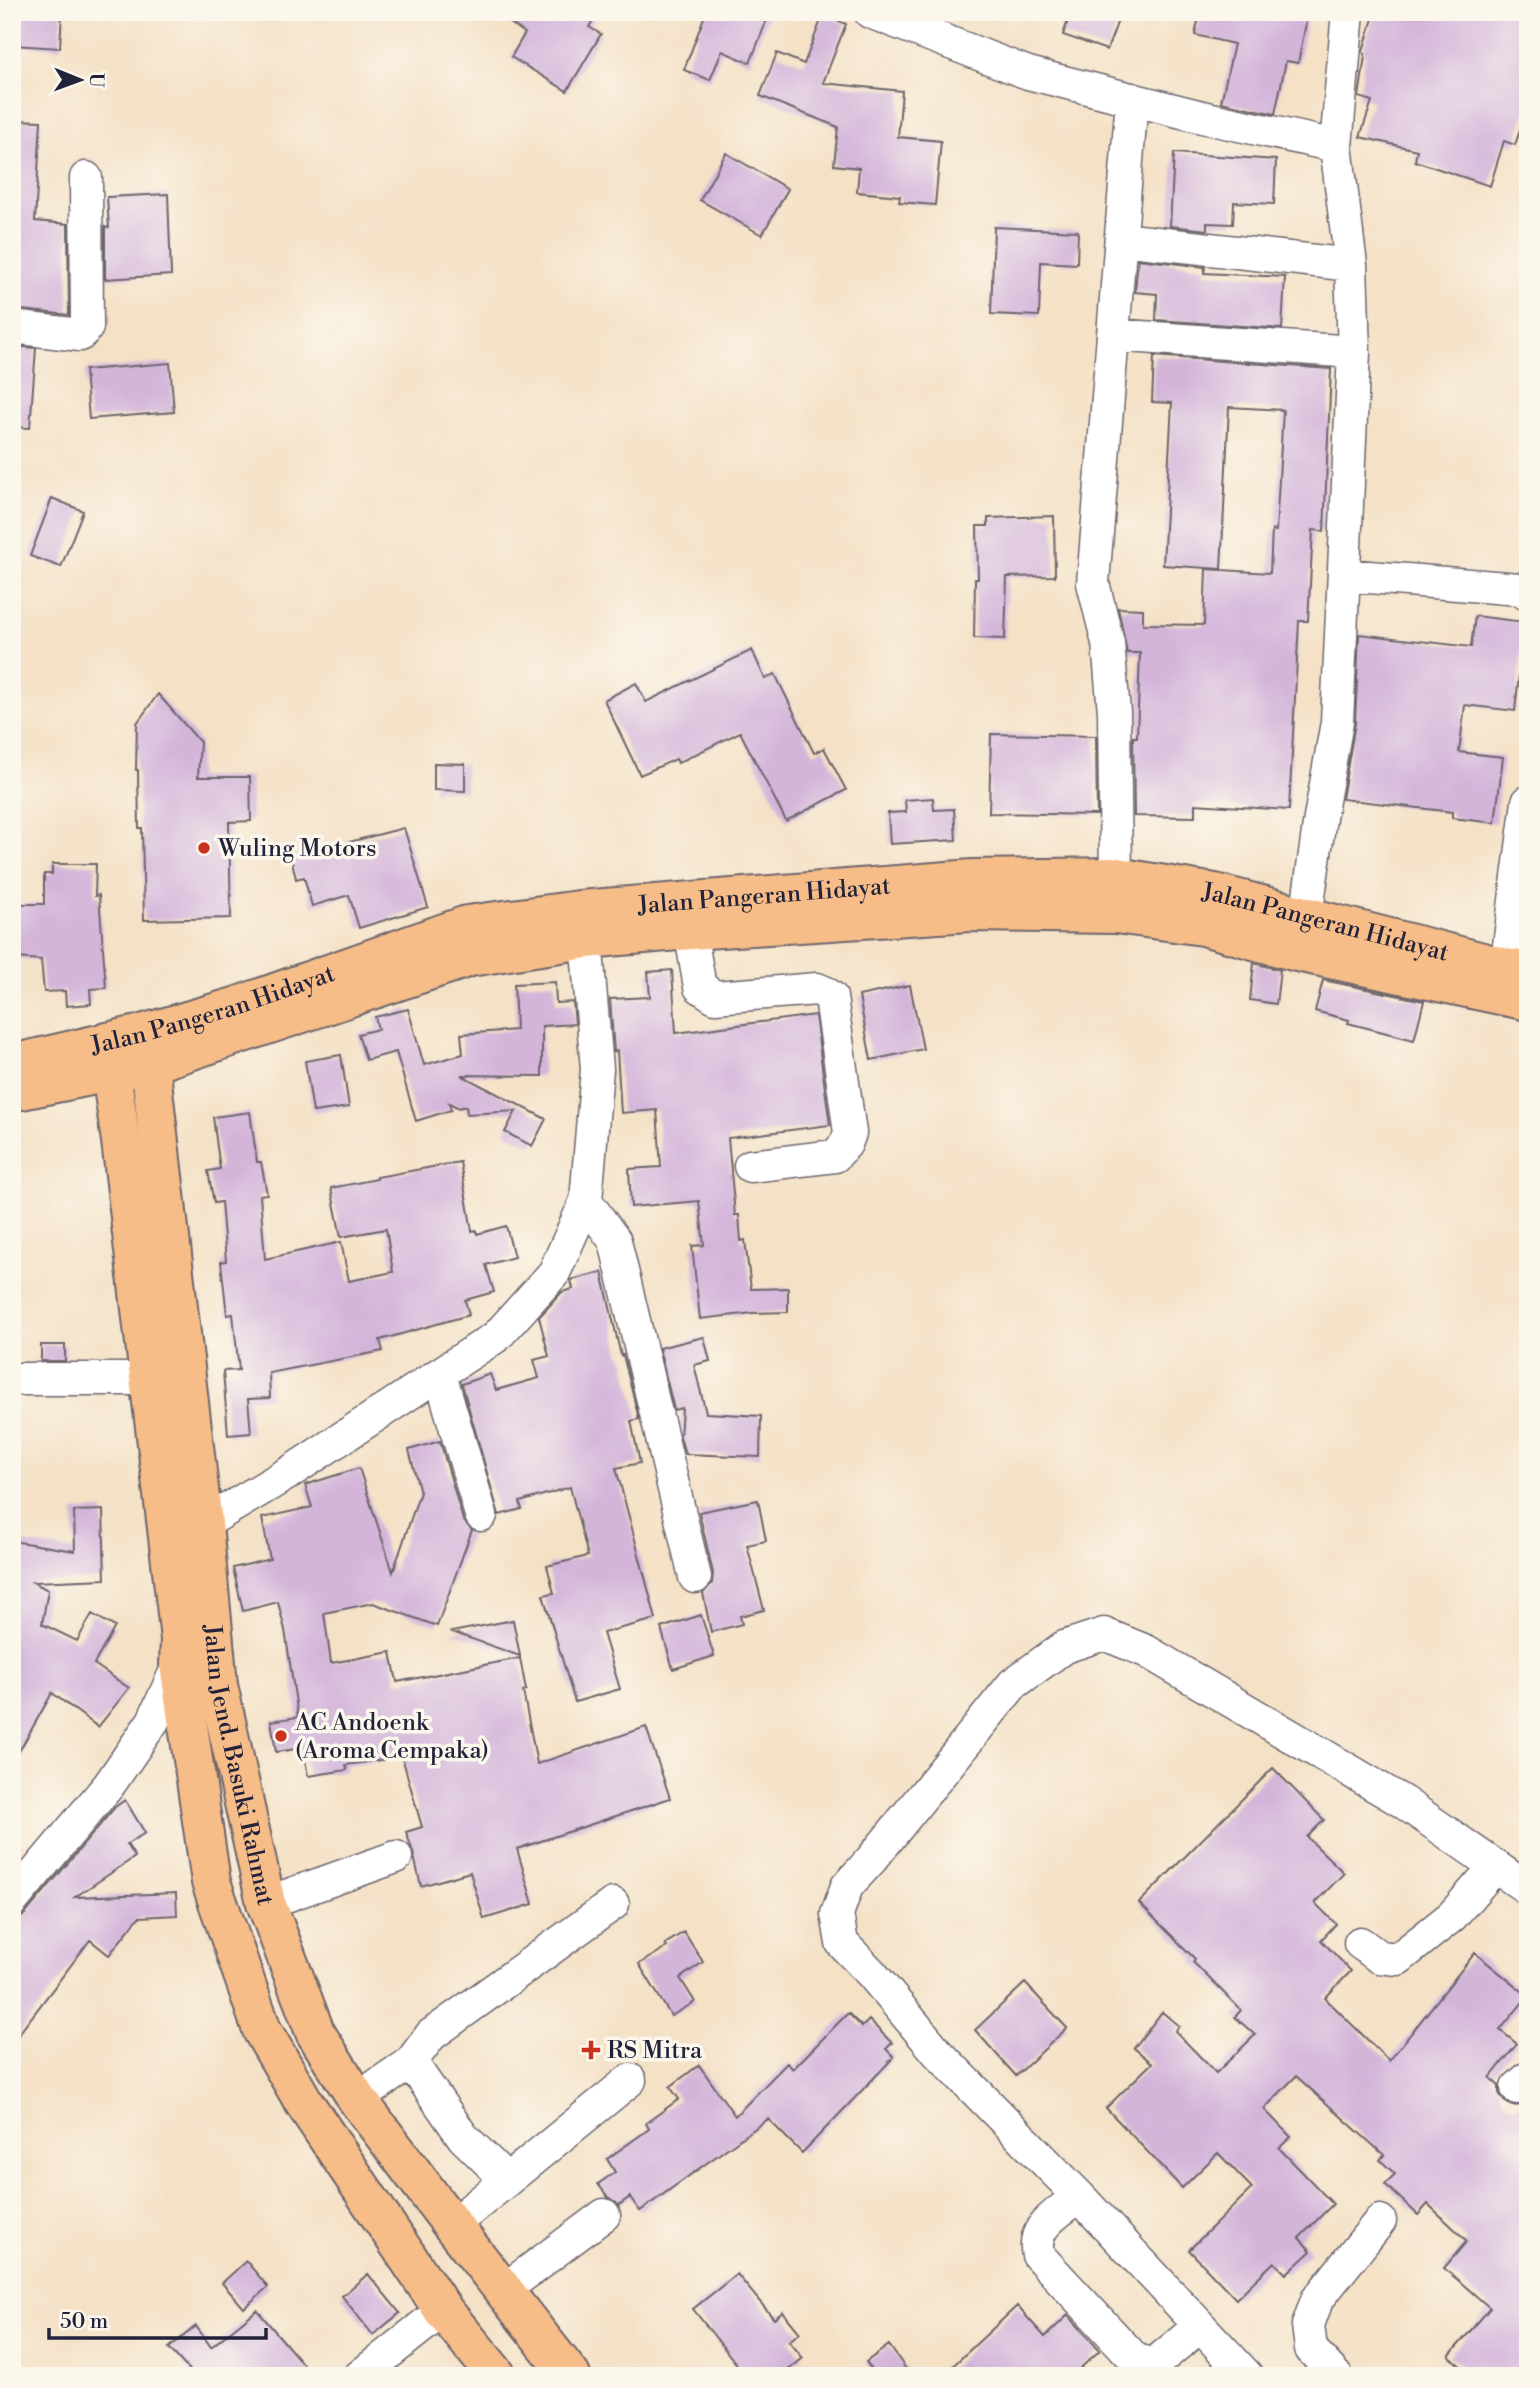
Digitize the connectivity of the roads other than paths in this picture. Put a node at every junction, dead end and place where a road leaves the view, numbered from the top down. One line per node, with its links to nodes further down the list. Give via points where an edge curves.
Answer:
1 (870, 12): 3 (street, via 1028,73)
2 (1348, 12): 4 (street)
3 (1132, 99): 4 (street); 6 (street)
4 (1336, 146): 7 (street)
5 (86, 177): 8 (street, via 87,327 80,335)
6 (1121, 239): 7 (street); 9 (street)
7 (1351, 265): 10 (street)
8 (12, 327)
9 (1113, 335): 10 (street); 14 (street, via 1093,583 1108,643 1113,698)
10 (1354, 352): 11 (street)
11 (1344, 575): 12 (street, via 1520,589); 16 (street, via 1337,722)
12 (1528, 594)
13 (1528, 802): 18 (street)
14 (1116, 877): 16 (main road, Jalan Pangeran Hidayat, via 1215,893); 20 (main road, Jalan Pangeran Hidayat, via 973,879 592,909 467,925 235,1007)
15 (690, 930): 16 (main road, Jalan Pangeran Hidayat, via 968,912 1116,914); 17 (main road, Jalan Pangeran Hidayat); 24 (street, via 700,987 707,994 817,989 831,998 850,1133 846,1144 835,1156)
16 (1302, 934): 18 (main road, Jalan Pangeran Hidayat); 19 (main road, Jalan Pangeran Hidayat)
17 (586, 939): 20 (main road, Jalan Pangeran Hidayat, via 470,957); 25 (street, via 597,1069)
18 (1517, 969)
19 (1528, 1002)
20 (146, 1049): 21 (main road, Jalan Pangeran Hidayat); 30 (main road, Jalan Jend. Basuki Rahmat)
21 (106, 1058): 22 (main road, Jalan Pangeran Hidayat); 23 (main road, Jalan Pangeran Hidayat); 28 (main road, Jalan Jend. Basuki Rahmat, via 121,1141)
22 (12, 1064)
23 (12, 1092)
24 (750, 1166)
25 (586, 1201): 26 (street, via 554,1273 497,1336); 31 (street, via 615,1241)
26 (440, 1374): 29 (street); 30 (street)
27 (12, 1379): 28 (street)
28 (148, 1379): 32 (main road, Jalan Jend. Basuki Rahmat, via 180,1639)
29 (481, 1515)
30 (203, 1524): 37 (main road, Jalan Jend. Basuki Rahmat, via 218,1685)
31 (695, 1577)
32 (179, 1664): 36 (street, via 153,1721 109,1786); 48 (main road, Jalan Jend. Basuki Rahmat, via 211,1882 262,2030 305,2104)
33 (396, 1857): 37 (street)
34 (1495, 1867): 35 (street); 39 (street, via 1452,1916 1398,1959 1379,1958); 44 (street, via 1403,1802 1146,1651 1104,1634 1064,1647 1013,1684 847,1886 837,1914 842,1943 937,2053)
35 (1528, 1889)
36 (12, 1901)
37 (266, 1903): 42 (main road, Jalan Jend. Basuki Rahmat, via 315,2032)
38 (613, 1904): 40 (street, via 431,2035)
39 (1360, 1943)
40 (411, 2062): 42 (street); 43 (street, via 463,2137)
41 (630, 2080): 43 (street)
42 (356, 2099): 47 (main road, Jalan Jend. Basuki Rahmat)
43 (506, 2179): 47 (street)
44 (1079, 2196): 51 (street); 51 (street, via 1038,2230 1035,2242 1038,2255 1064,2283 1135,2359 1144,2363 1153,2365)
45 (604, 2215): 49 (street)
46 (1380, 2221): 56 (street, via 1317,2300 1308,2325 1311,2349)
47 (452, 2225): 48 (main road); 49 (main road, Jalan Jend. Basuki Rahmat)
48 (410, 2260): 50 (main road, Jalan Jend. Basuki Rahmat)
49 (505, 2289): 54 (main road, Jalan Jend. Basuki Rahmat)
50 (443, 2310): 52 (street); 53 (main road, Jalan Jend. Basuki Rahmat)
51 (1200, 2326): 55 (street)
52 (360, 2376)
53 (498, 2376)
54 (571, 2376)
55 (1247, 2376)
56 (1336, 2376)

